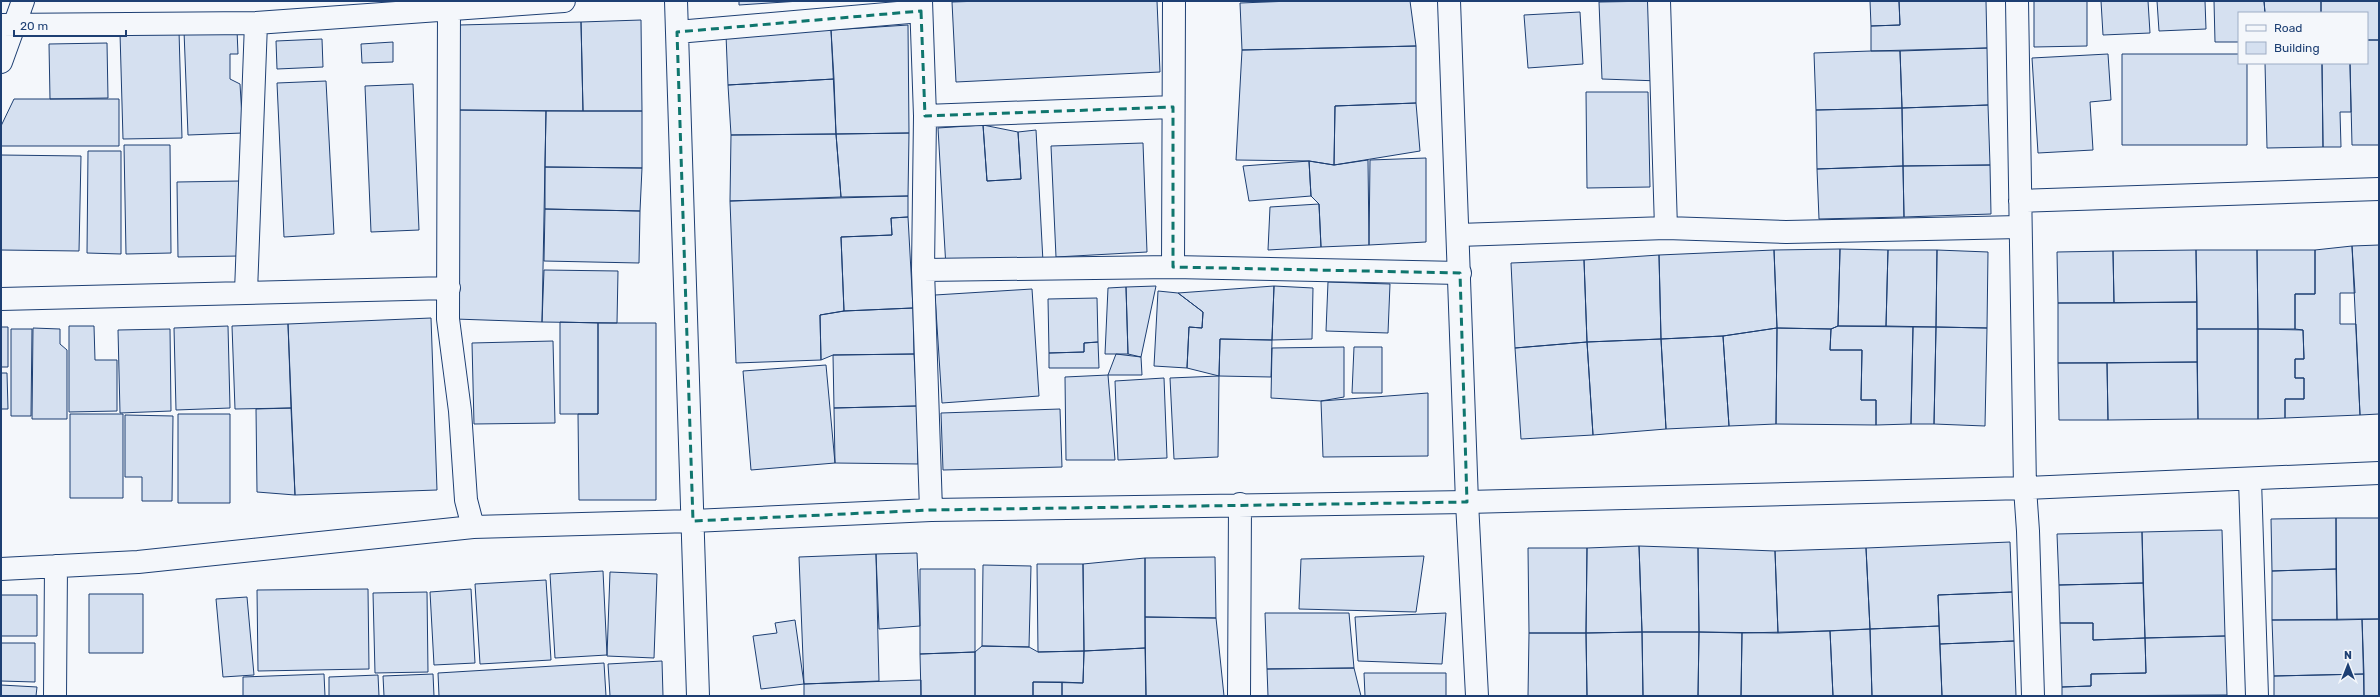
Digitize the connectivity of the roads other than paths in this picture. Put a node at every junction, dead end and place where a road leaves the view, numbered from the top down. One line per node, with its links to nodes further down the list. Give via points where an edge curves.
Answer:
1 (23, 1): 12 (street)
2 (564, 1): 8 (street)
3 (676, 1): 13 (street)
4 (1174, 1): 15 (street)
5 (1449, 1): 21 (street)
6 (1659, 1): 20 (street)
7 (2016, 1): 18 (street)
8 (493, 3): 10 (street)
9 (921, 6): 13 (street); 16 (street)
10 (450, 9): 11 (street); 25 (street)
11 (256, 23): 12 (street); 26 (street)
12 (8, 25): 14 (street)
13 (677, 32): 34 (street)
14 (1, 62)
15 (1173, 107): 16 (street); 22 (street)
16 (925, 116): 23 (street)
17 (2379, 188): 18 (street)
18 (2020, 201): 19 (street)
19 (2020, 227): 20 (street, via 1786,232); 30 (street)
20 (1666, 228): 21 (street)
21 (1458, 235): 24 (street)
22 (1173, 267): 23 (street); 24 (street)
23 (923, 270): 33 (street)
24 (1460, 273): 31 (street)
25 (449, 288): 26 (street); 35 (street, via 448,319 460,411 466,500)
26 (246, 292): 27 (street)
27 (1, 299)
28 (2379, 473): 29 (street)
29 (2250, 480): 30 (street); 43 (street)
30 (2025, 488): 31 (street); 42 (street)
31 (1467, 502): 32 (street); 41 (street)
32 (1240, 504): 33 (street); 40 (street)
33 (931, 510): 34 (street)
34 (693, 521): 35 (street); 39 (street)
35 (473, 527): 36 (street, via 138,562)
36 (56, 566): 37 (street); 38 (street)
37 (1, 569)
38 (55, 696)
39 (698, 696)
40 (1239, 696)
41 (1477, 696)
42 (2033, 696)
43 (2257, 696)

